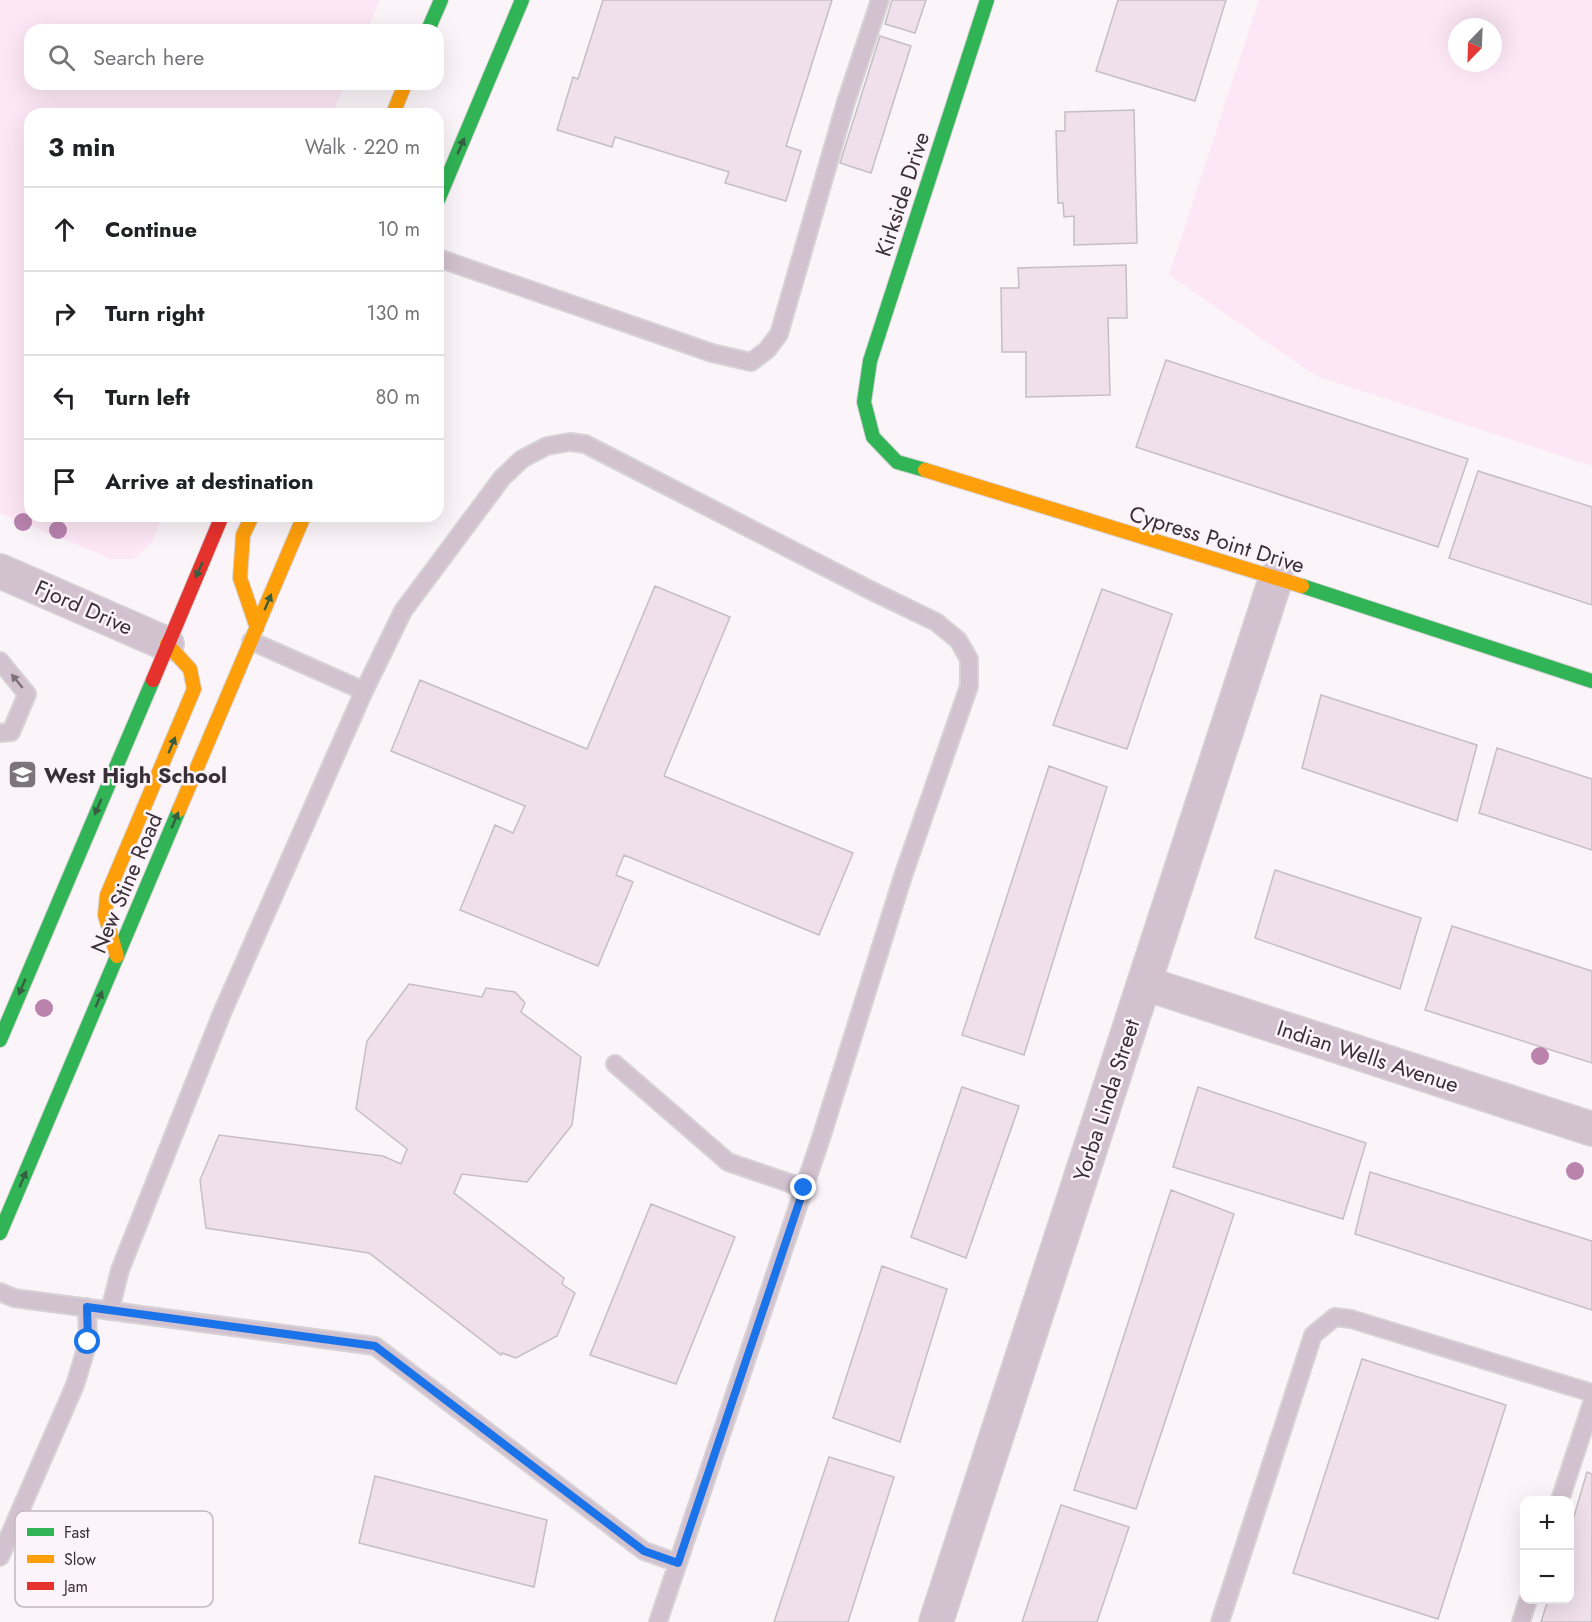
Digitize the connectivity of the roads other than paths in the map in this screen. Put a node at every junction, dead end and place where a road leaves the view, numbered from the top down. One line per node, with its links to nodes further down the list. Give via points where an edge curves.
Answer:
1 (441, 0): 5 (main road)
2 (522, 0): 8 (main road, one-way to 2)
3 (880, 0): 9 (lane, via 846,102 779,334 751,362 701,349)
4 (987, 0): 10 (main road, Kirkside Drive, via 870,361)
5 (431, 24)
6 (403, 90): 7 (main road)
7 (395, 108)
8 (444, 186)
9 (444, 260)
10 (864, 402): 15 (main road, Cypress Point Drive, via 873,437 897,462)
11 (219, 522): 17 (main road, one-way to 17)
12 (249, 522): 16 (main road, via 243,535 240,578)
13 (301, 522): 16 (main road, New Stine Road, one-way to 13)
14 (0, 571): 17 (street, Fjord Drive)
15 (1276, 578): 19 (main road, Cypress Point Drive); 23 (street, Yorba Linda Street)
16 (254, 634): 20 (lane); 22 (main road, New Stine Road, one-way to 16)
17 (167, 644): 22 (main road, one-way to 17, via 105,915 107,895 194,689 191,667); 24 (main road, one-way to 24)
18 (0, 660): 21 (lane, one-way to 18, via 11,732 27,694)
19 (1592, 681)
20 (364, 691): 27 (lane, via 403,611 502,478 522,459 547,446 570,442 585,444 936,622 958,640 969,659 969,686 903,876); 31 (lane, via 222,1013 120,1270)
21 (0, 733)
22 (117, 956): 28 (main road, New Stine Road, one-way to 22)
23 (1144, 983): 26 (street, Indian Wells Avenue); 41 (street, Yorba Linda Street)
24 (0, 1040)
25 (615, 1064): 27 (lane, via 728,1162)
26 (1592, 1130)
27 (804, 1188): 38 (lane)
28 (0, 1233)
29 (0, 1292): 30 (lane, via 14,1298)
30 (87, 1307): 31 (lane); 35 (lane, via 88,1342 75,1384)
31 (110, 1310): 38 (lane, via 375,1346 644,1551)
32 (1592, 1393): 42 (lane, via 1335,1317 1313,1335)
33 (1592, 1403): 34 (lane)
34 (1561, 1496)
35 (20, 1511)
36 (15, 1522): 37 (lane)
37 (0, 1557)
38 (678, 1563): 40 (lane)
39 (1526, 1604): 43 (lane)
40 (658, 1622)
41 (936, 1622)
42 (1220, 1622)
43 (1521, 1622)

